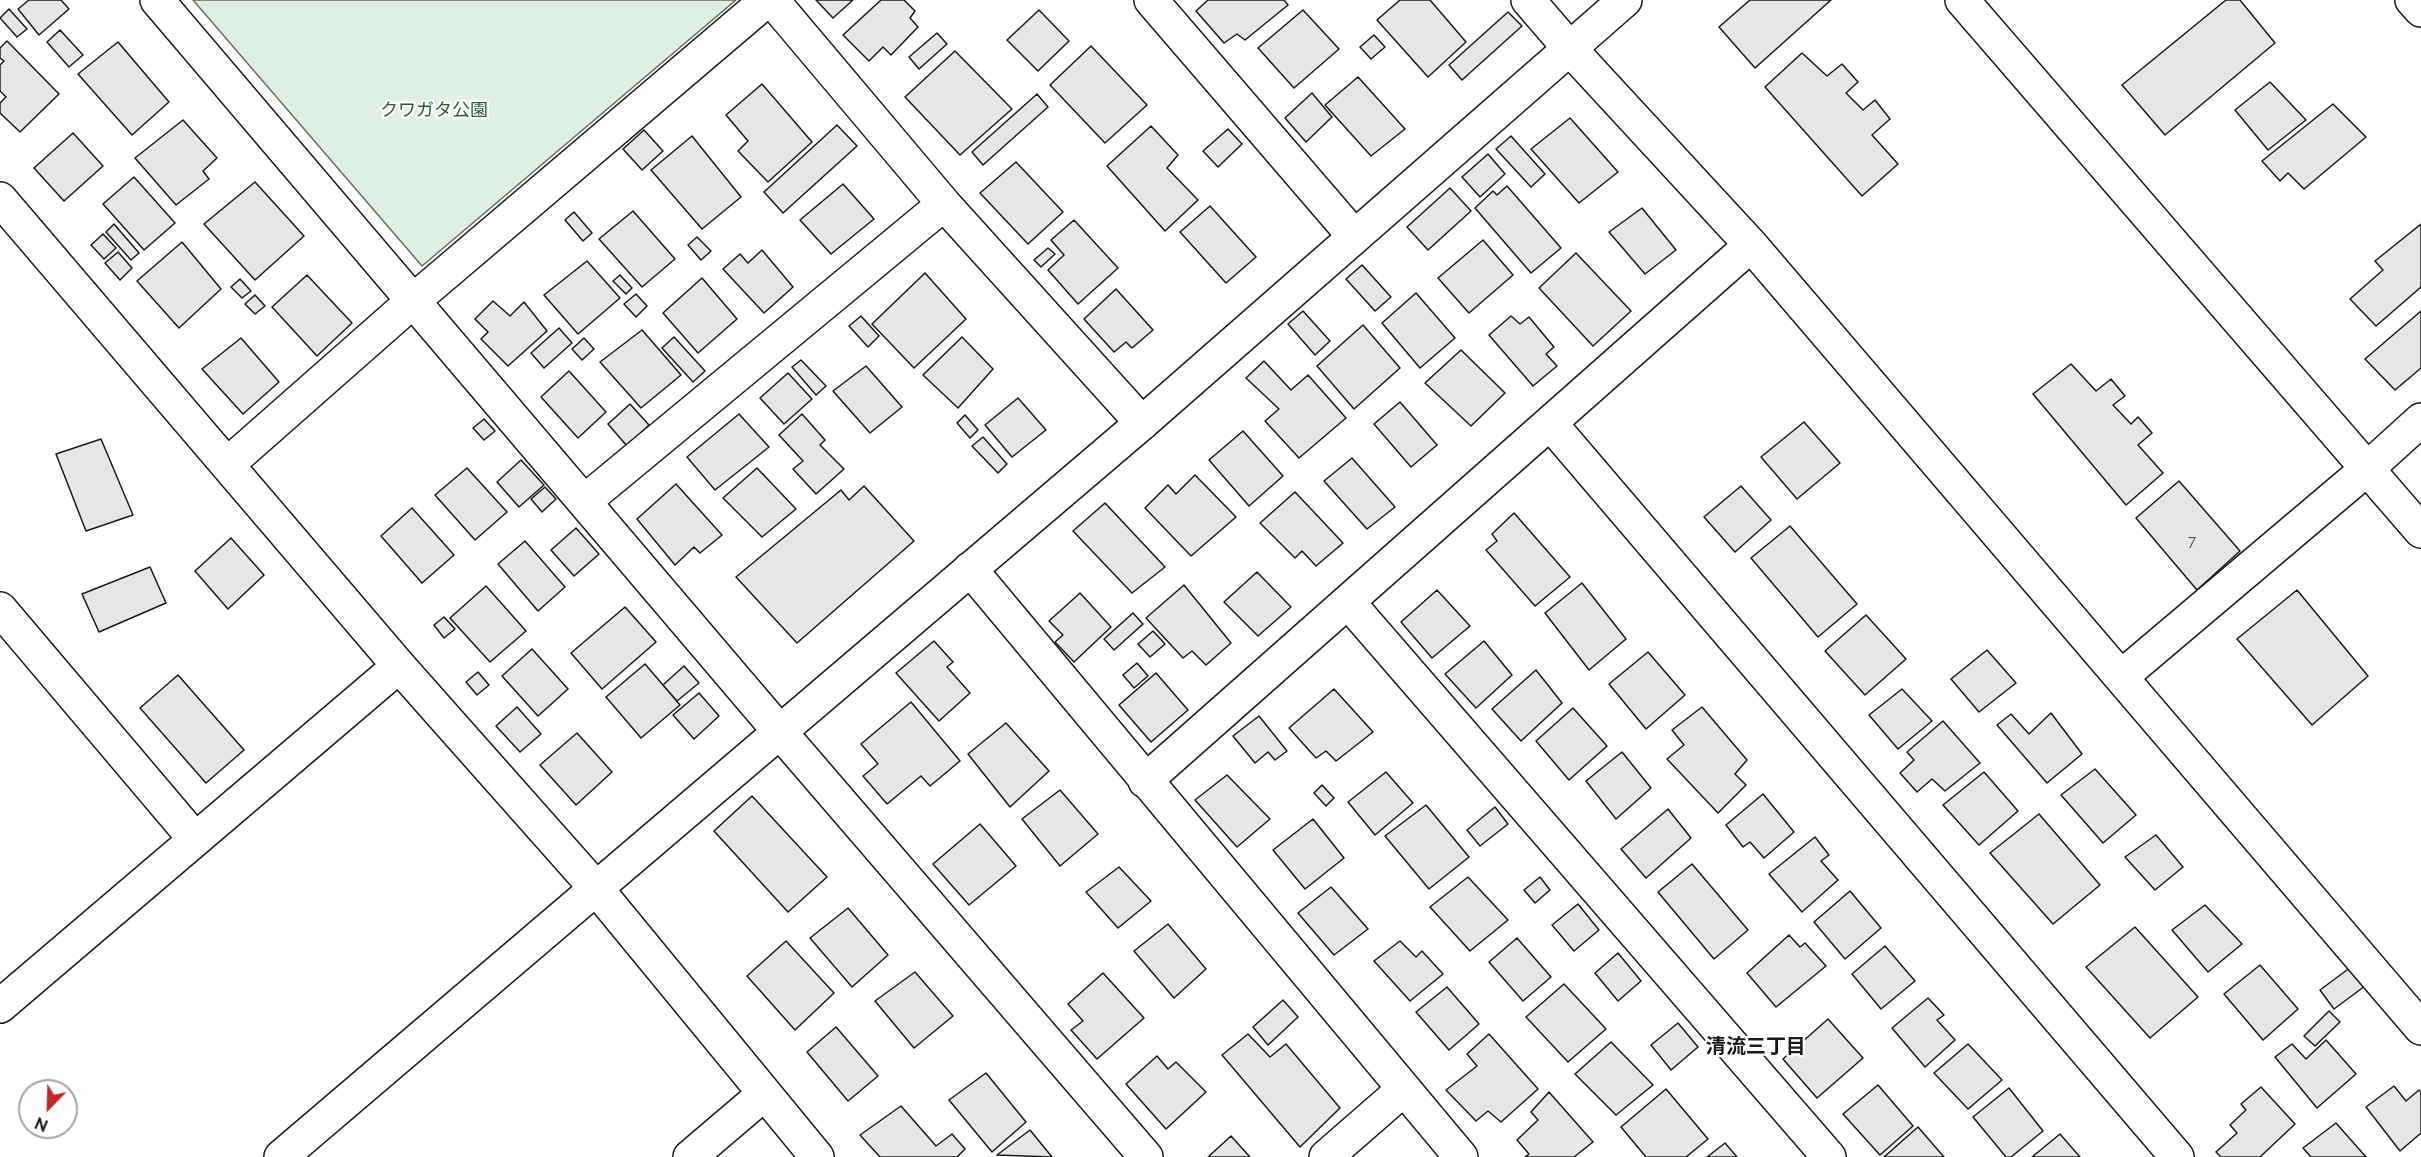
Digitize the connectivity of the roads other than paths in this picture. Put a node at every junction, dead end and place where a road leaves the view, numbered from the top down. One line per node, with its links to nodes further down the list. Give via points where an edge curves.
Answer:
1 (157, 0): 15 (street)
2 (767, 0): 15 (street)
3 (772, 0): 12 (street)
4 (1151, 0): 13 (street)
5 (1528, 0): 10 (street)
6 (1625, 0): 10 (street)
7 (1962, 0): 20 (street)
8 (2412, 0): 9 (street)
9 (2421, 10)
10 (1571, 50): 13 (street); 14 (street)
11 (0, 199): 19 (street)
12 (944, 204): 17 (street); 21 (street)
13 (1354, 236): 17 (street)
14 (1751, 245): 18 (street); 27 (street)
15 (413, 301): 19 (street); 21 (street)
16 (2421, 420): 20 (street)
17 (1142, 423): 23 (street)
18 (1550, 423): 24 (street); 43 (street)
19 (228, 464): 26 (street)
20 (2367, 469): 22 (street); 27 (street)
21 (585, 501): 28 (street)
22 (2421, 531)
23 (970, 569): 28 (street); 29 (street)
24 (1348, 602): 29 (street); 42 (street)
25 (0, 609): 30 (street)
26 (399, 666): 30 (street); 31 (street)
27 (2121, 677): 33 (street)
28 (780, 732): 31 (street); 39 (street)
29 (1145, 781): 34 (street)
30 (195, 839): 32 (street)
31 (595, 887): 35 (street); 36 (street)
32 (1, 1004)
33 (2421, 1028)
34 (1404, 1089): 40 (street); 41 (street)
35 (764, 1094): 37 (street); 38 (street)
36 (281, 1157)
37 (690, 1157)
38 (817, 1157)
39 (1146, 1157)
40 (1326, 1157)
41 (1461, 1157)
42 (1829, 1157)
43 (2177, 1157)

